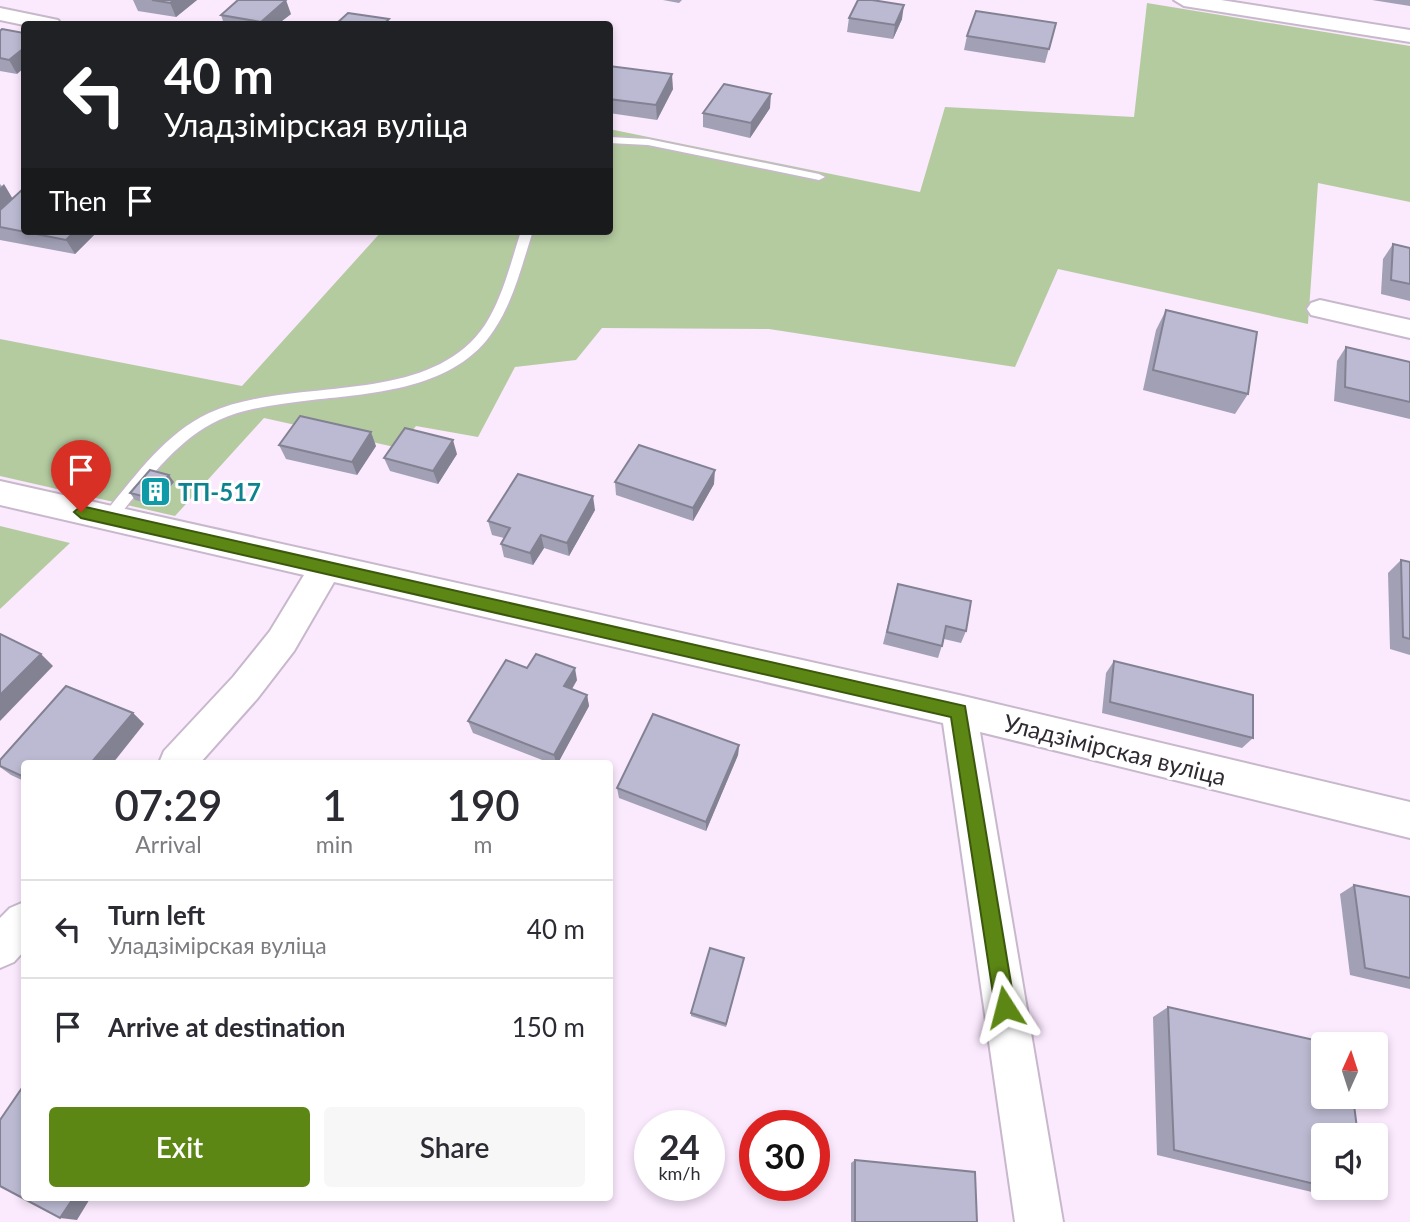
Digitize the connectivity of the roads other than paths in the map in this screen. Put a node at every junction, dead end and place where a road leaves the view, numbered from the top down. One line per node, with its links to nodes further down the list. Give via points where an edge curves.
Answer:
1 (1184, 0): 4 (street)
2 (0, 13): 3 (street)
3 (37, 21)
4 (1410, 36)
5 (613, 140): 6 (lane, via 648,142)
6 (818, 177)
7 (525, 235): 11 (lane, via 488,331 458,360 410,380 271,400 215,417 169,449)
8 (1320, 309): 9 (street)
9 (1410, 329)
10 (0, 493): 11 (street, Уладзімірская вуліца)
11 (108, 519): 12 (street, Уладзімірская вуліца)
12 (327, 566): 13 (street, Уладзімірская вуліца); 14 (street, via 282,641)
13 (959, 711): 15 (street, Уладзімірская вуліца); 18 (street)
14 (180, 760)
15 (1410, 820)
16 (21, 925): 17 (street)
17 (0, 948)
18 (1039, 1222)

